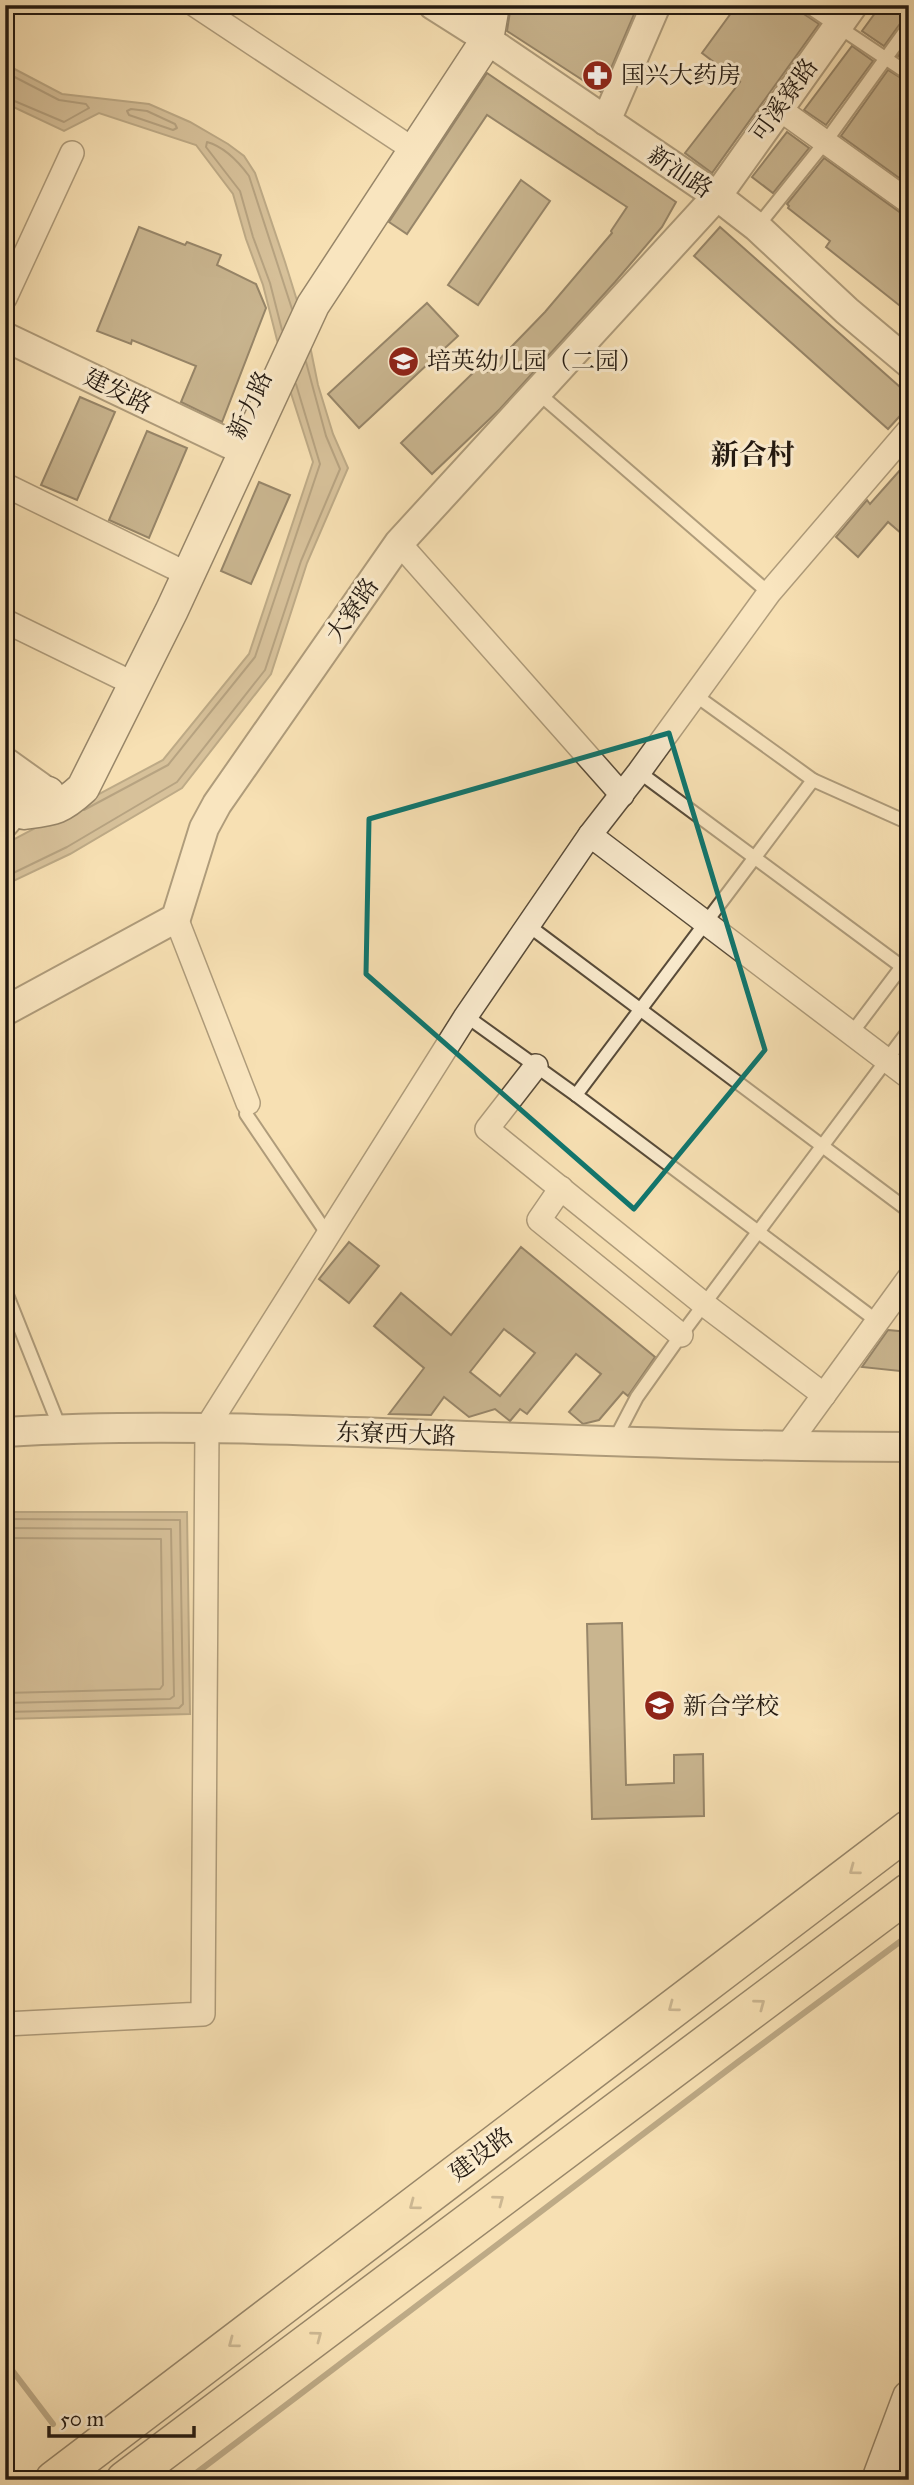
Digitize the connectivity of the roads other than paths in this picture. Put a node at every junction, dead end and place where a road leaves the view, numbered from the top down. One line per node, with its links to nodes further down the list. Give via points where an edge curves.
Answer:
1 (195, 5): 14 (street)
2 (433, 5): 7 (street, 新汕路)
3 (492, 5): 7 (main road)
4 (656, 5): 12 (street)
5 (806, 5): 6 (lane)
6 (845, 16): 9 (lane); 11 (street, 可溪寮路)
7 (480, 25): 12 (street, 新汕路); 14 (main road, 新力路); 19 (main road)
8 (909, 26): 9 (lane)
9 (886, 57): 10 (lane); 13 (lane)
10 (909, 74)
11 (778, 108): 13 (street); 16 (street, 可溪寮路)
12 (606, 121): 16 (street, 新汕路)
13 (826, 141): 17 (street); 18 (lane)
14 (402, 142): 19 (main road, 新力路)
15 (72, 153): 20 (street)
16 (717, 196): 18 (street, 新汕路); 24 (street, 大寮路)
17 (909, 202)
18 (757, 227): 22 (street, 新汕路)
19 (310, 295): 23 (main road, 新力路)
20 (5, 298)
21 (5, 337): 26 (street, 建发路)
22 (909, 363)
23 (273, 371): 26 (main road, 新力路); 35 (main road, via 172,610)
24 (537, 392): 28 (street, 大寮路); 30 (lane)
25 (909, 430): 30 (street)
26 (232, 446): 29 (main road, 新力路)
27 (5, 485): 29 (street)
28 (399, 543): 38 (street); 43 (street, 大寮路, via 216,804)
29 (177, 569): 32 (main road, 新力路)
30 (769, 593): 33 (street)
31 (5, 621): 32 (street)
32 (124, 679): 35 (main road, 新力路)
33 (695, 695): 36 (street); 37 (lane)
34 (5, 752): 39 (lane)
35 (91, 756): 39 (main road, 新力路, via 66,782)
36 (639, 772): 38 (street); 42 (lane)
37 (813, 780): 40 (lane); 42 (lane)
38 (622, 795): 41 (street)
39 (21, 799)
40 (909, 823)
41 (590, 835): 44 (street); 45 (street)
42 (756, 858): 44 (lane); 46 (lane)
43 (176, 918): 48 (street); 56 (street)
44 (707, 924): 47 (lane); 51 (street)
45 (528, 926): 47 (lane); 49 (street)
46 (906, 965): 51 (lane)
47 (640, 1009): 55 (lane); 57 (lane)
48 (5, 1011)
49 (466, 1016): 53 (lane); 61 (street)
50 (909, 1030): 52 (lane)
51 (851, 1034): 52 (street)
52 (887, 1061): 54 (street); 57 (lane)
53 (536, 1066): 55 (lane); 58 (street, via 487,1129)
54 (909, 1077)
55 (576, 1095): 60 (lane)
56 (248, 1102): 61 (lane, via 246,1114)
57 (823, 1145): 59 (lane); 60 (lane)
58 (561, 1188): 64 (street); 66 (street, via 539,1220)
59 (909, 1211)
60 (758, 1233): 64 (lane); 65 (lane)
61 (328, 1235): 68 (street)
62 (909, 1278): 65 (street)
63 (5, 1290): 69 (lane)
64 (705, 1305): 66 (lane); 67 (street)
65 (877, 1321): 67 (street)
66 (681, 1335): 71 (lane, via 637,1397)
67 (824, 1395): 72 (street)
68 (207, 1427): 69 (street, 东寮西大路); 71 (street, 东寮西大路); 76 (street, via 203,2014)
69 (60, 1429): 70 (street, 东寮西大路)
70 (5, 1432)
71 (613, 1441): 72 (street, 东寮西大路)
72 (786, 1447): 73 (street, 东寮西大路)
73 (909, 1447)
74 (909, 1829): 78 (main road, 建设路, one-way to 78)
75 (909, 1892): 79 (main road, 建设路, one-way to 75)
76 (5, 2024)
77 (909, 2397): 80 (main road)
78 (54, 2480)
79 (125, 2480)
80 (878, 2480)

